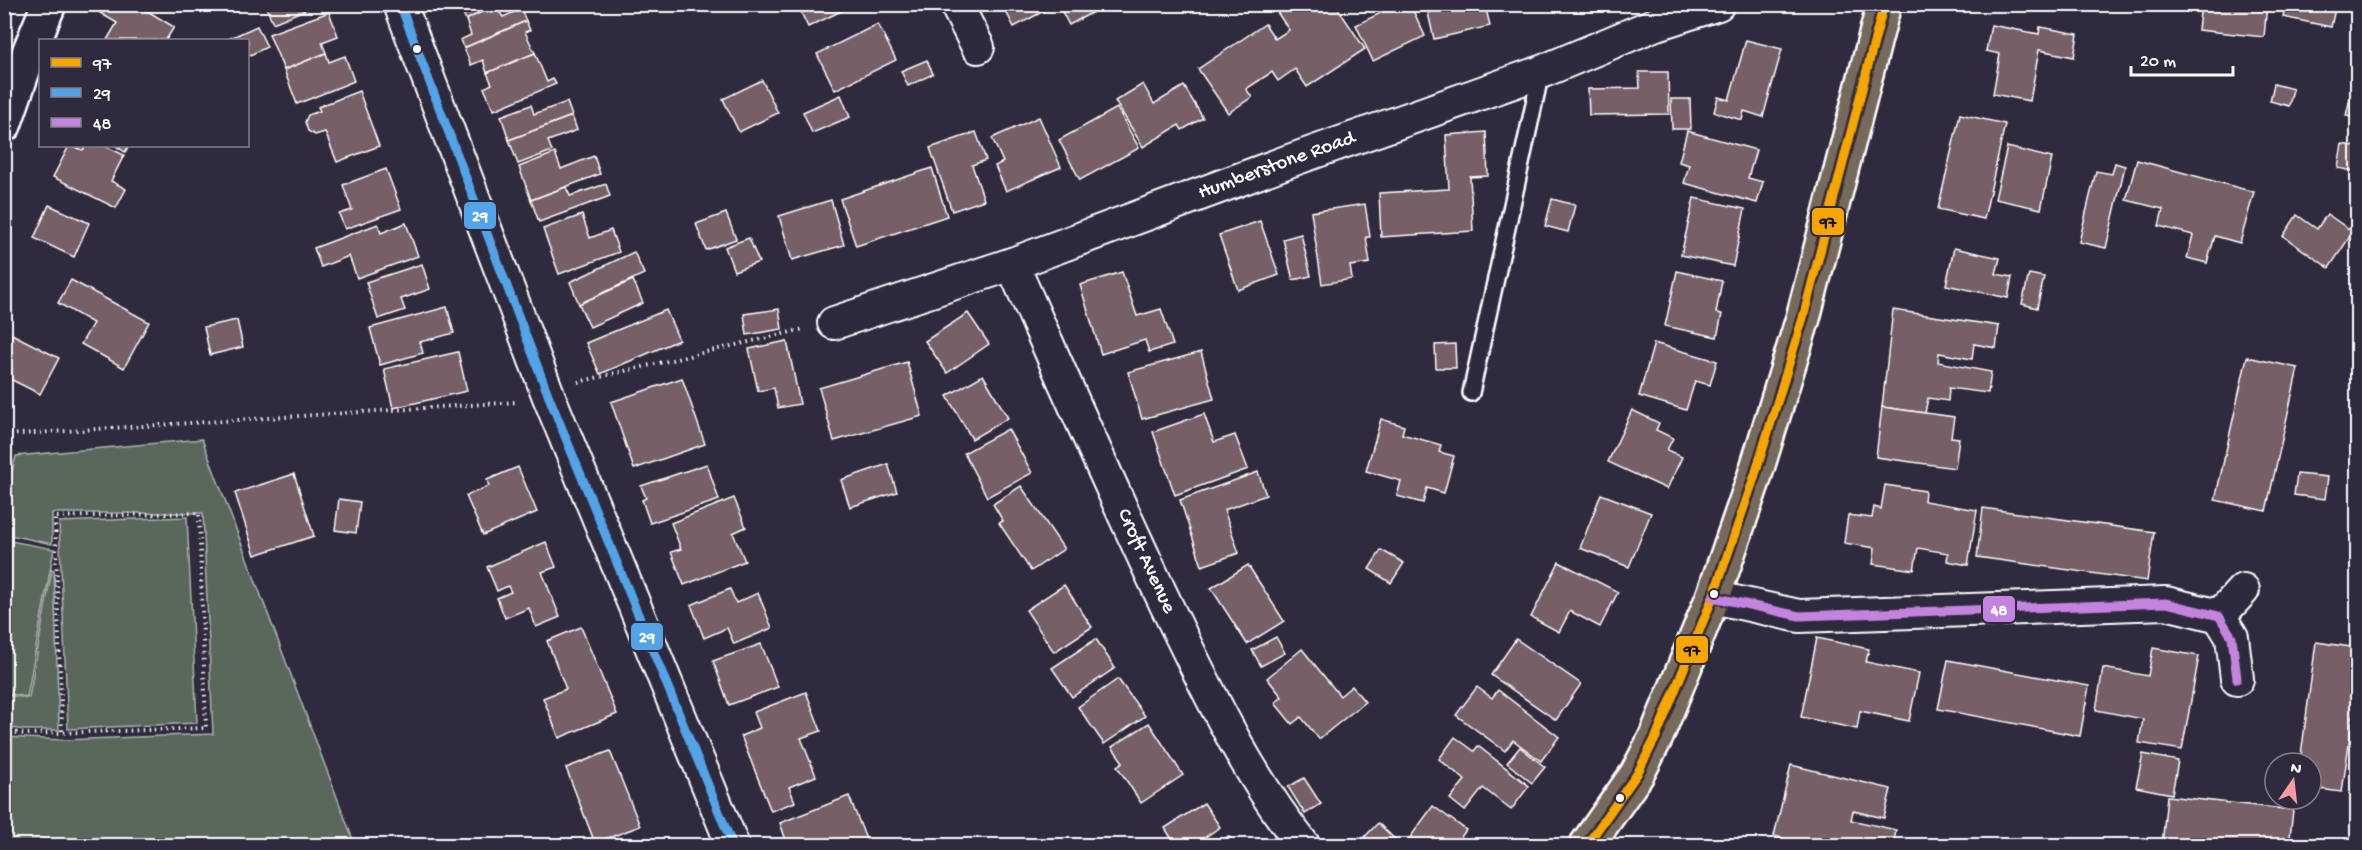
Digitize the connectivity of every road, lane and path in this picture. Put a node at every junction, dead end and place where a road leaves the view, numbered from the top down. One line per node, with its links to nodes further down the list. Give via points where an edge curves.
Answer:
1 (49, 4): 8 (street)
2 (400, 4): 12 (street)
3 (956, 4): 6 (street)
4 (1718, 4): 7 (street, Humberstone Road, via 1656,24)
5 (1884, 4): 15 (main road, via 1803,318)
6 (978, 47)
7 (1541, 72): 9 (street, Humberstone Road); 11 (lane)
8 (5, 123)
9 (1012, 264): 10 (street, Humberstone Road); 21 (street, Croft Avenue, via 1116,501 1209,694 1244,759)
10 (834, 323): 12 (path, via 576,383)
11 (1471, 393)
12 (549, 397): 13 (path); 20 (street)
13 (4, 435)
14 (2243, 590): 16 (street)
15 (1713, 597): 16 (street, via 1799,616 2166,603); 22 (main road, via 1652,747)
16 (2219, 616): 17 (street, via 2232,637)
17 (2237, 679)
18 (4, 731): 19 (path)
19 (62, 733): 19 (path, via 206,728 199,513 55,517)
20 (733, 846)
21 (1304, 846)
22 (1586, 846)

